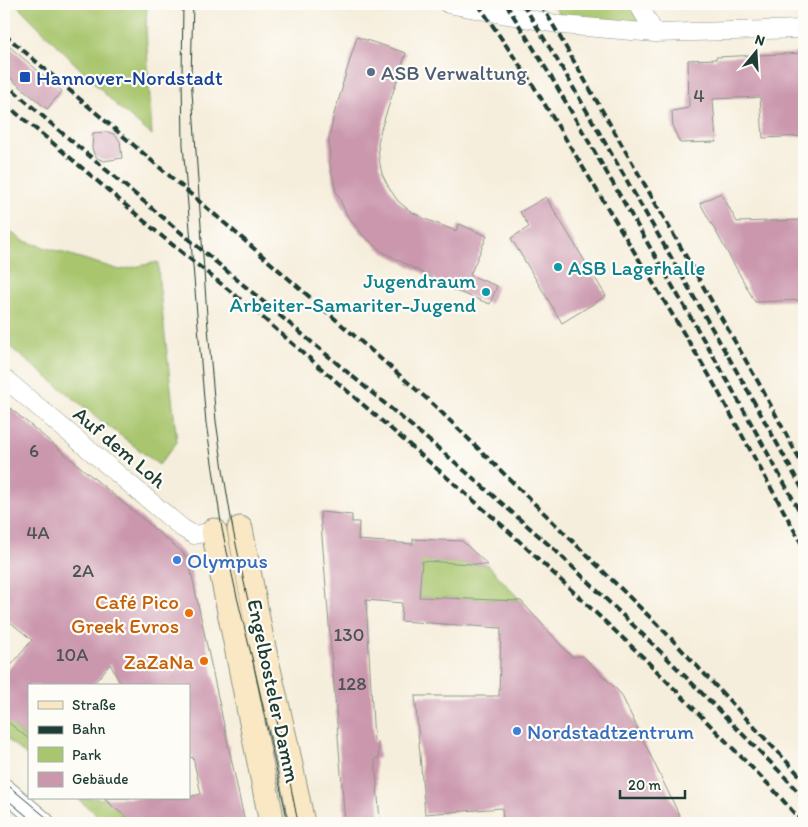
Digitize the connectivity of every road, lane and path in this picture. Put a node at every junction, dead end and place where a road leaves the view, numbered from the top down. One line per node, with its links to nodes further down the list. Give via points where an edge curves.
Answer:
1 (450, 4): 4 (street, via 562,25)
2 (638, 4): 4 (street)
3 (804, 29): 4 (street)
4 (655, 33)
5 (4, 378): 7 (street, Auf dem Loh, via 182,528 194,535)
6 (240, 529): 11 (main road, Engelbosteler Damm)
7 (214, 531): 10 (main road, Engelbosteler Damm)
8 (4, 789): 9 (street)
9 (44, 823)
10 (272, 823)
11 (302, 823)

